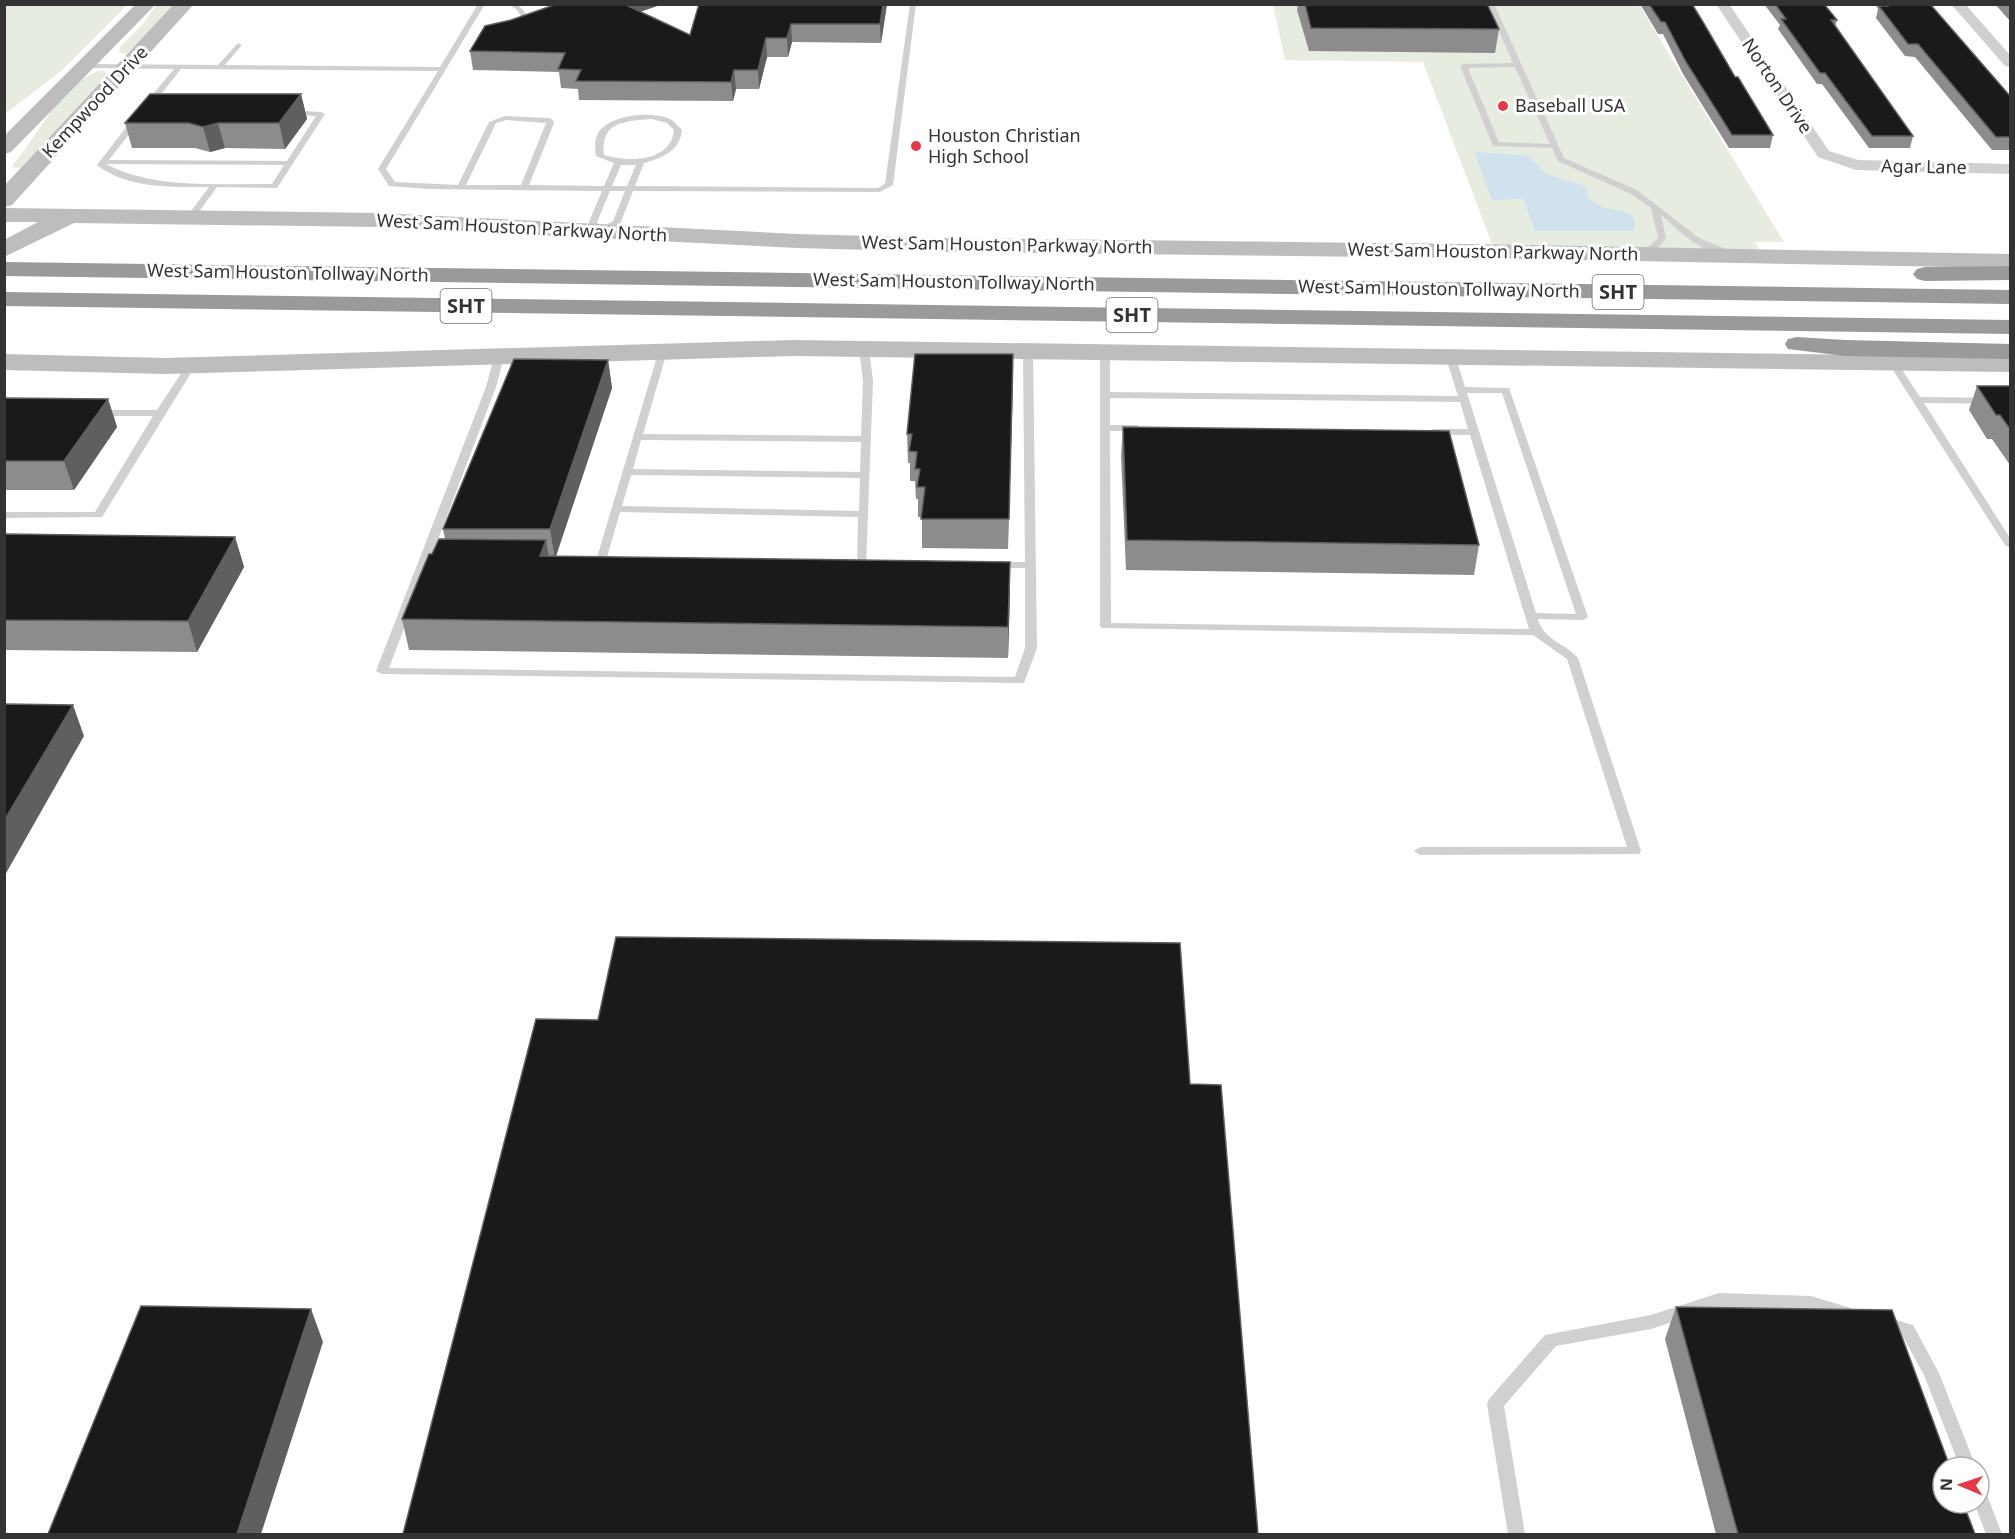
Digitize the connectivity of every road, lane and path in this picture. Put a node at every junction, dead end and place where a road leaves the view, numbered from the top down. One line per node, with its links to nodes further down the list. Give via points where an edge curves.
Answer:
1 (147, 4): 13 (main road, Kempwood Drive)
2 (185, 4): 14 (main road, Kempwood Drive)
3 (482, 4): 17 (lane, via 466,38)
4 (512, 4): 9 (lane, via 524,16)
5 (913, 4): 34 (lane, via 889,184 880,190)
6 (1490, 4): 12 (lane)
7 (1722, 4): 25 (street, Norton Drive, via 1817,147)
8 (1957, 4): 11 (street)
9 (508, 31)
10 (238, 45): 16 (lane)
11 (2010, 63)
12 (1518, 65): 21 (lane); 21 (lane, via 1464,66 1496,144)
13 (87, 66): 14 (lane); 22 (main road, Kempwood Drive)
14 (127, 67): 15 (lane); 23 (main road, Kempwood Drive)
15 (179, 67): 16 (lane); 18 (lane)
16 (220, 67): 17 (lane)
17 (442, 69): 31 (lane, via 382,169 392,184)
18 (143, 111): 19 (lane); 26 (lane)
19 (154, 111)
20 (278, 112): 28 (lane, via 321,114)
21 (1555, 146): 36 (lane, via 1561,159 1634,192)
22 (4, 148)
23 (41, 161): 35 (main road, Kempwood Drive); 38 (main road, via 40,191 44,198)
24 (641, 161): 27 (lane); 27 (lane, via 667,154 675,146 676,126 672,121 639,118 608,126 597,143 600,156); 34 (lane)
25 (1838, 161): 29 (street, Agar Lane, via 1878,167)
26 (104, 162): 28 (lane); 30 (lane, via 102,165 115,173 150,184)
27 (618, 162): 33 (lane)
28 (289, 163): 30 (lane, via 274,186)
29 (2010, 169)
30 (215, 185): 39 (lane)
31 (461, 187): 32 (lane); 32 (lane, via 493,122 505,118 549,120)
32 (524, 187): 33 (lane)
33 (607, 188): 34 (lane); 40 (lane, via 592,222)
34 (630, 188): 40 (lane, via 617,222)
35 (4, 200)
36 (1655, 207): 42 (lane, via 1662,238 1653,248); 43 (lane, via 1691,238 1712,249)
37 (4, 214): 38 (main road, West Sam Houston Parkway North)
38 (78, 216): 39 (main road, West Sam Houston Parkway North); 41 (main road, via 51,224)
39 (190, 218): 40 (main road, West Sam Houston Parkway North, via 380,220)
40 (599, 232): 42 (main road, West Sam Houston Parkway North, via 943,245)
41 (4, 250)
42 (1628, 254): 43 (main road, West Sam Houston Parkway North)
43 (1746, 256): 44 (main road, West Sam Houston Parkway North)
44 (2010, 261)
45 (4, 269): 47 (highway, West Sam Houston Tollway North / SHT)
46 (2010, 273): 47 (highway, via 1277,272)
47 (1225, 286): 48 (highway, West Sam Houston Tollway North / SHT)
48 (2010, 297)
49 (8, 299): 50 (highway, West Sam Houston Tollway North / SHT)
50 (1343, 317): 51 (highway, West Sam Houston Tollway North / SHT); 55 (highway, via 1845,348)
51 (2010, 327)
52 (864, 349): 53 (main road); 54 (main road); 74 (lane, via 868,381)
53 (662, 352): 57 (main road); 73 (lane)
54 (1028, 352): 56 (main road); 84 (lane)
55 (2010, 352)
56 (1105, 353): 58 (main road); 64 (lane)
57 (499, 357): 61 (main road); 84 (lane, via 430,564 382,671 1020,681 1031,648)
58 (1451, 358): 60 (main road); 63 (lane)
59 (4, 362): 61 (main road)
60 (1894, 364): 62 (main road); 65 (lane)
61 (191, 365): 68 (lane)
62 (2010, 365)
63 (1463, 394): 64 (lane); 72 (lane); 85 (lane, via 1506,390 1583,617)
64 (1105, 395): 69 (lane)
65 (1917, 400): 66 (lane); 80 (lane)
66 (2010, 401)
67 (88, 413): 68 (lane)
68 (160, 413): 79 (lane, via 98,515)
69 (1105, 428): 70 (lane); 86 (lane, via 1106,626)
70 (1153, 428)
71 (1427, 432): 72 (lane)
72 (1474, 432): 85 (lane)
73 (639, 437): 74 (lane); 75 (lane)
74 (866, 439): 76 (lane)
75 (628, 472): 76 (lane); 77 (lane)
76 (865, 475): 78 (lane)
77 (616, 509): 78 (lane); 81 (lane, via 594,564)
78 (864, 514): 82 (lane, via 867,565)
79 (4, 515)
80 (2010, 544)
81 (611, 564)
82 (850, 565)
83 (986, 565): 84 (lane)
84 (1031, 565)
85 (1532, 616): 86 (lane)
86 (1536, 632): 87 (lane, via 1572,658 1635,851)
87 (1420, 851)
88 (1963, 1455): 90 (lane, via 1930,1373 1907,1330 1811,1303 1719,1300 1651,1323 1551,1340 1495,1404)
89 (1986, 1515): 91 (lane)
90 (1516, 1534)
91 (1994, 1534)

